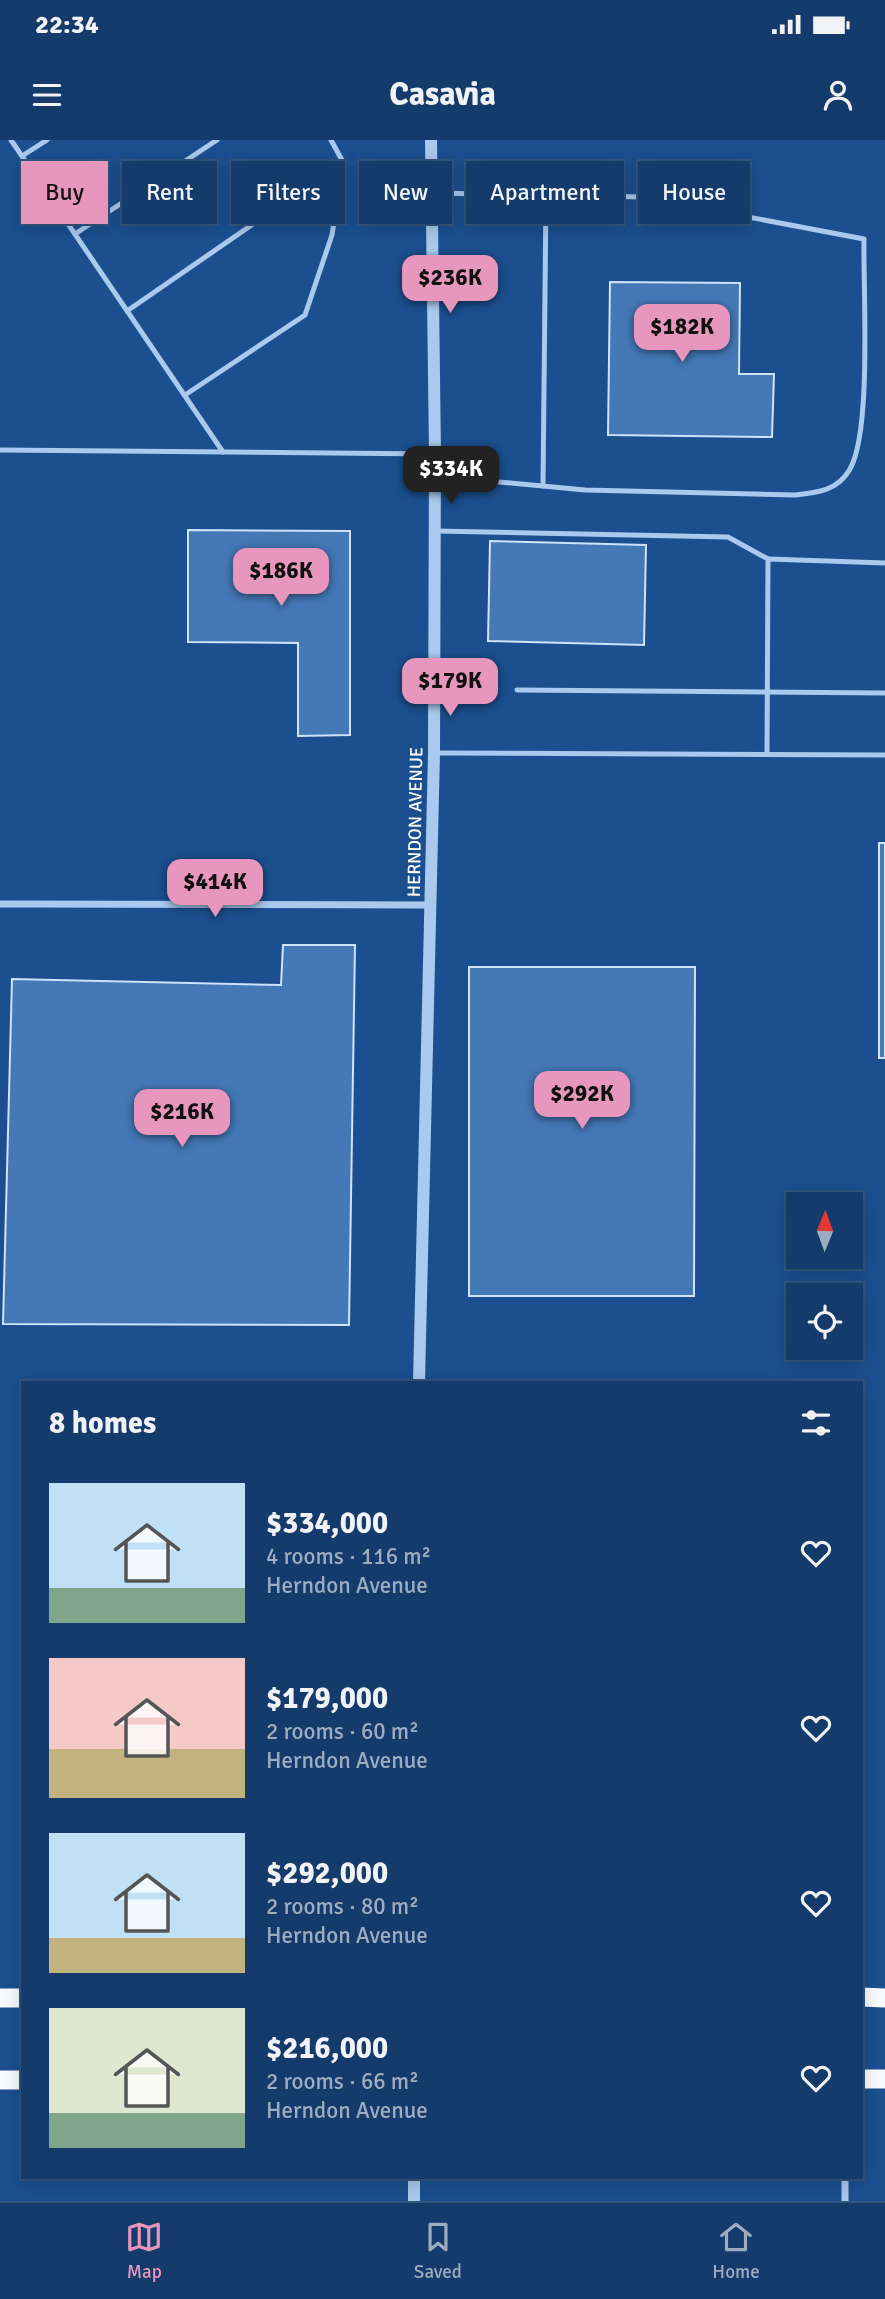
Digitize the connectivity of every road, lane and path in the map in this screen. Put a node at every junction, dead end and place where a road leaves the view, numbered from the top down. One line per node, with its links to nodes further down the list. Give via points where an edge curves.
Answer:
1 (11, 140): 6 (lane)
2 (47, 140): 6 (lane)
3 (217, 140): 14 (lane)
4 (331, 140): 7 (lane)
5 (431, 140): 8 (street, HERNDON AVENUE)
6 (22, 156): 14 (lane)
7 (342, 161)
8 (432, 161)
9 (624, 197): 21 (lane, via 864,239 862,431 850,470 825,492 795,495)
10 (254, 224): 15 (lane)
11 (334, 224): 16 (lane, via 305,315)
12 (433, 224): 19 (street, HERNDON AVENUE)
13 (546, 224): 21 (lane)
14 (75, 234): 15 (lane)
15 (127, 311): 16 (lane)
16 (185, 395): 18 (lane)
17 (0, 450): 18 (lane)
18 (223, 452): 19 (lane)
19 (435, 454): 20 (street, HERNDON AVENUE)
20 (434, 481): 21 (lane); 22 (street, HERNDON AVENUE)
21 (543, 486)
22 (434, 531): 23 (lane, via 728,537); 28 (street, HERNDON AVENUE)
23 (768, 559): 24 (lane); 26 (lane)
24 (885, 564)
25 (517, 690): 26 (lane)
26 (768, 692): 27 (lane); 29 (lane)
27 (885, 693)
28 (434, 753): 29 (lane); 32 (street, HERNDON AVENUE)
29 (767, 754): 30 (lane)
30 (885, 755)
31 (0, 904): 32 (street)
32 (431, 905): 33 (street, HERNDON AVENUE)
33 (419, 1381)
34 (863, 1997): 37 (highway)
35 (0, 1998): 36 (highway)
36 (21, 1998)
37 (885, 1998)
38 (863, 2079): 39 (highway)
39 (885, 2079)
40 (0, 2080): 41 (highway)
41 (21, 2080)
42 (414, 2179): 44 (street)
43 (845, 2179): 45 (street)
44 (414, 2201)
45 (845, 2201)

